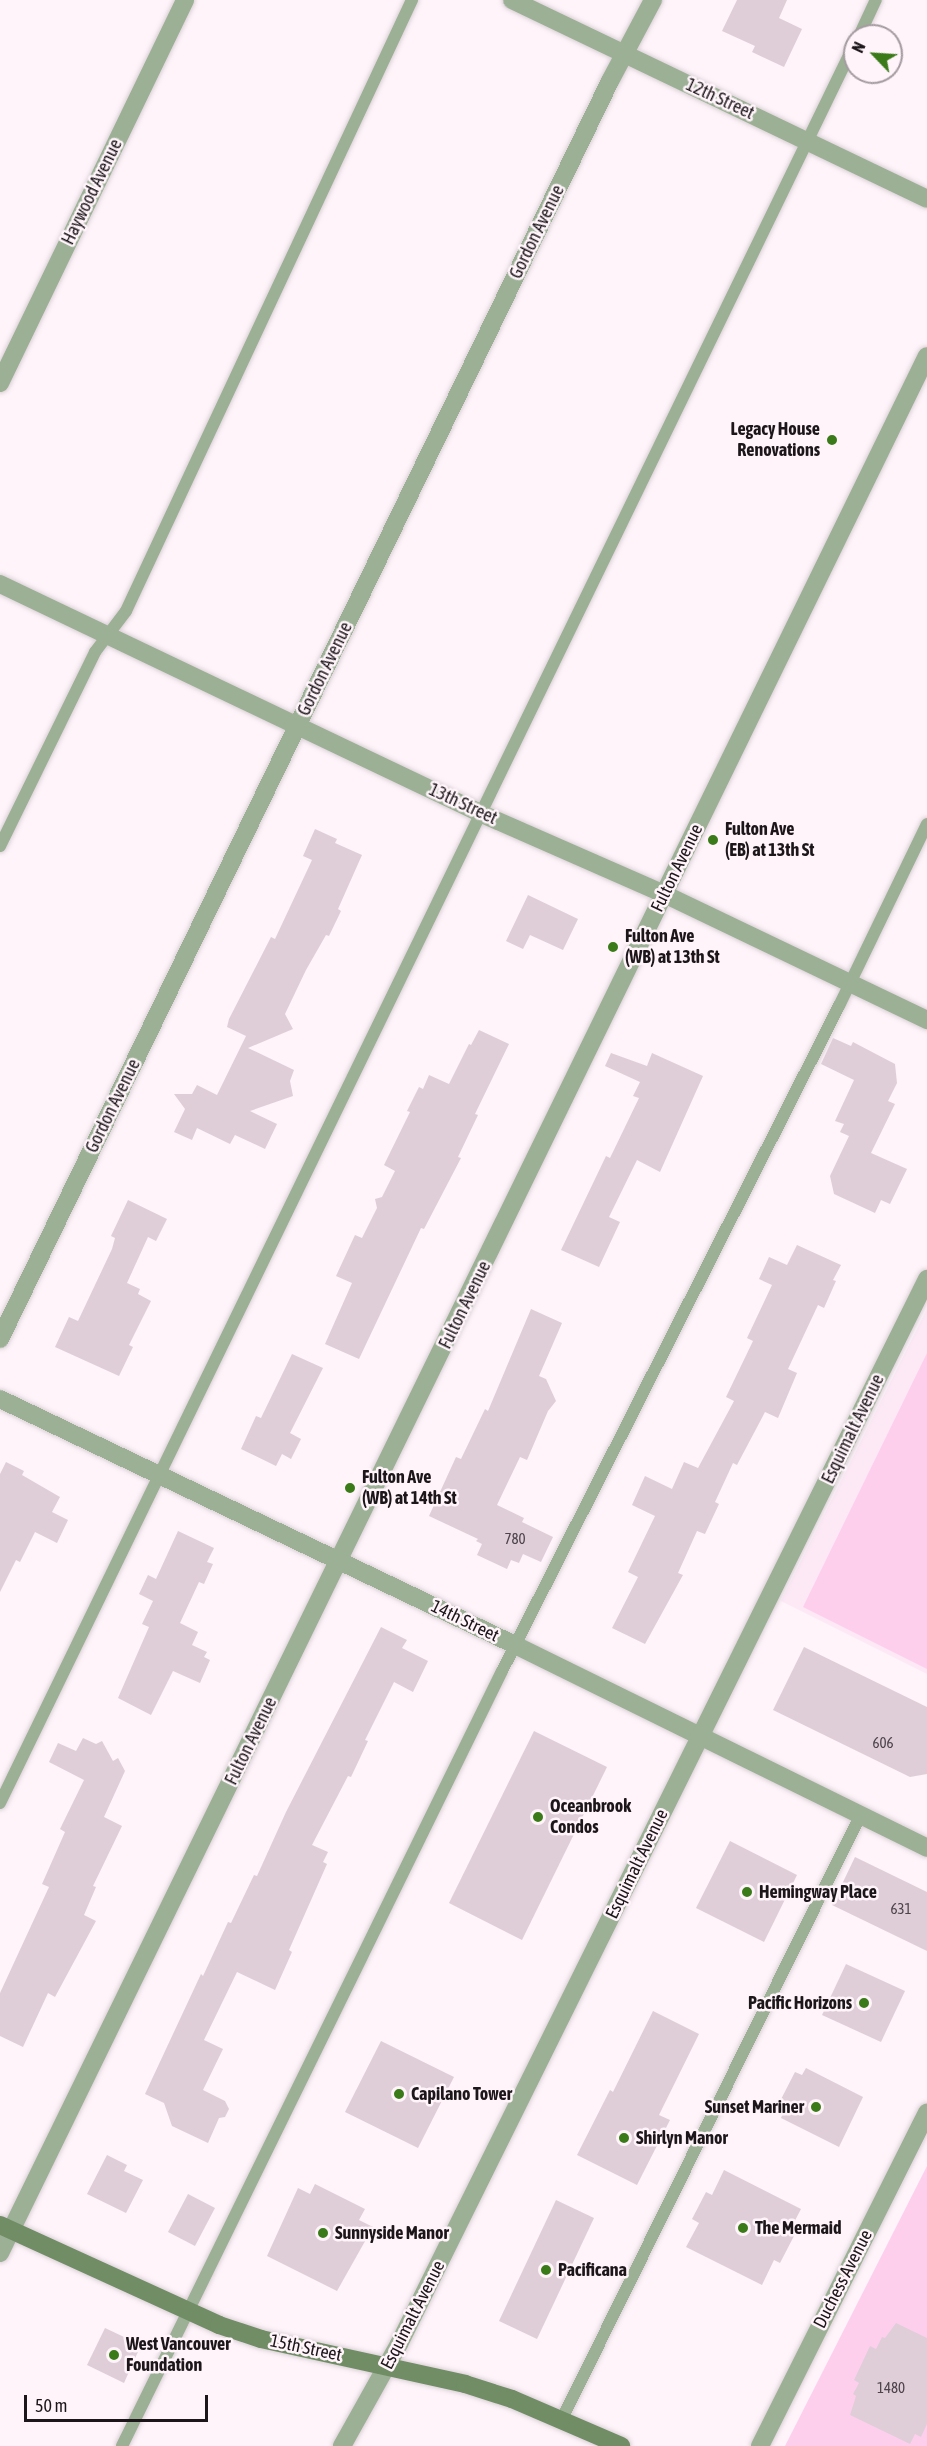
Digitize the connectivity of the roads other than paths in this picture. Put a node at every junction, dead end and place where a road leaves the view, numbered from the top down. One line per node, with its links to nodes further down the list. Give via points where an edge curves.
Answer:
1 (185, 0): 12 (street, Haywood Avenue)
2 (412, 0): 14 (lane, via 126,611)
3 (512, 0): 7 (street, 12th Street)
4 (653, 0): 7 (street, Gordon Avenue)
5 (876, 0): 6 (lane)
6 (865, 24)
7 (624, 54): 9 (street, 12th Street); 15 (street, Gordon Avenue)
8 (843, 68): 9 (lane)
9 (808, 140): 10 (street, 12th Street); 16 (lane)
10 (927, 199)
11 (927, 356): 19 (street, Fulton Avenue)
12 (0, 383)
13 (0, 584): 14 (street, 13th Street)
14 (107, 635): 15 (street, 13th Street); 18 (lane, via 95,652)
15 (296, 726): 16 (street, 13th Street); 23 (street, Gordon Avenue)
16 (482, 814): 19 (street, 13th Street); 25 (lane)
17 (927, 824): 20 (lane)
18 (0, 846)
19 (664, 894): 20 (street, 13th Street); 26 (street, Fulton Avenue)
20 (850, 984): 21 (street, 13th Street); 27 (lane)
21 (927, 1020)
22 (927, 1279): 28 (street, Esquimalt Avenue)
23 (0, 1339)
24 (0, 1399): 25 (street, 14th Street)
25 (158, 1476): 26 (street, 14th Street); 29 (lane)
26 (340, 1561): 27 (street, 14th Street); 33 (street, Fulton Avenue)
27 (515, 1646): 28 (street, 14th Street); 35 (lane)
28 (700, 1736): 30 (street, 14th Street); 36 (street, Esquimalt Avenue)
29 (0, 1803)
30 (860, 1816): 31 (street, 14th Street); 37 (lane)
31 (927, 1848)
32 (927, 2112): 41 (street, Duchess Avenue)
33 (5, 2228): 34 (street, Fulton Avenue); 35 (main road, 15th Street)
34 (0, 2253)
35 (188, 2312): 36 (main road, 15th Street, via 261,2338); 38 (lane)
36 (387, 2368): 37 (main road, 15th Street, via 465,2384); 39 (street, Esquimalt Avenue)
37 (562, 2419): 40 (main road, 15th Street)
38 (122, 2446)
39 (342, 2446)
40 (621, 2446)
41 (760, 2446)

